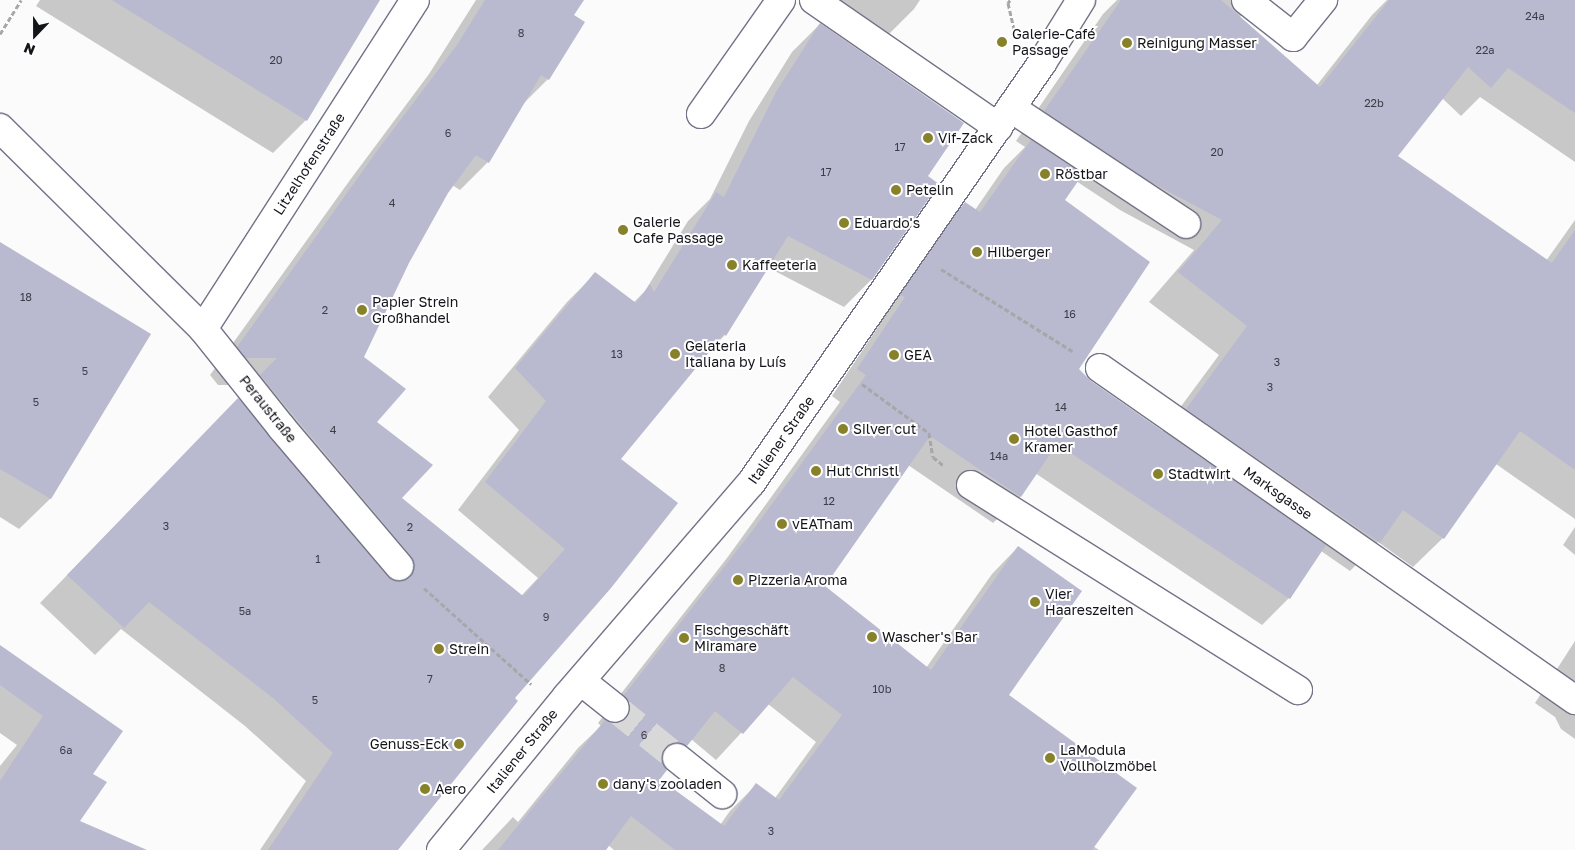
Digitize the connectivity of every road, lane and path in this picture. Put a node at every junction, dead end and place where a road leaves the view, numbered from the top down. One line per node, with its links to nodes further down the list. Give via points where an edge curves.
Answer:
1 (21, 0): 9 (path)
2 (415, 0): 16 (street, Litzelhofenstraße)
3 (780, 0): 11 (street)
4 (814, 0): 12 (street)
5 (1010, 0): 10 (path, via 1008,4)
6 (1081, 0): 12 (street, Italiener Straße)
7 (1246, 0): 8 (street, via 1293,37)
8 (1323, 0)
9 (0, 34)
10 (1018, 45)
11 (701, 114)
12 (1004, 118): 14 (street); 21 (street, Italiener Straße, via 751,484)
13 (0, 128): 16 (street, Peraustraße)
14 (1186, 224)
15 (934, 265): 17 (path)
16 (203, 329): 20 (street, Peraustraße)
17 (1100, 368): 24 (street, Marksgasse)
18 (855, 378): 19 (path, via 929,433 932,458)
19 (971, 486): 23 (street)
20 (399, 566): 22 (path)
21 (581, 681): 25 (street); 28 (street, Italiener Straße)
22 (536, 689)
23 (1298, 690)
24 (1575, 700)
25 (615, 708)
26 (677, 758): 27 (street)
27 (722, 794)
28 (440, 850)

